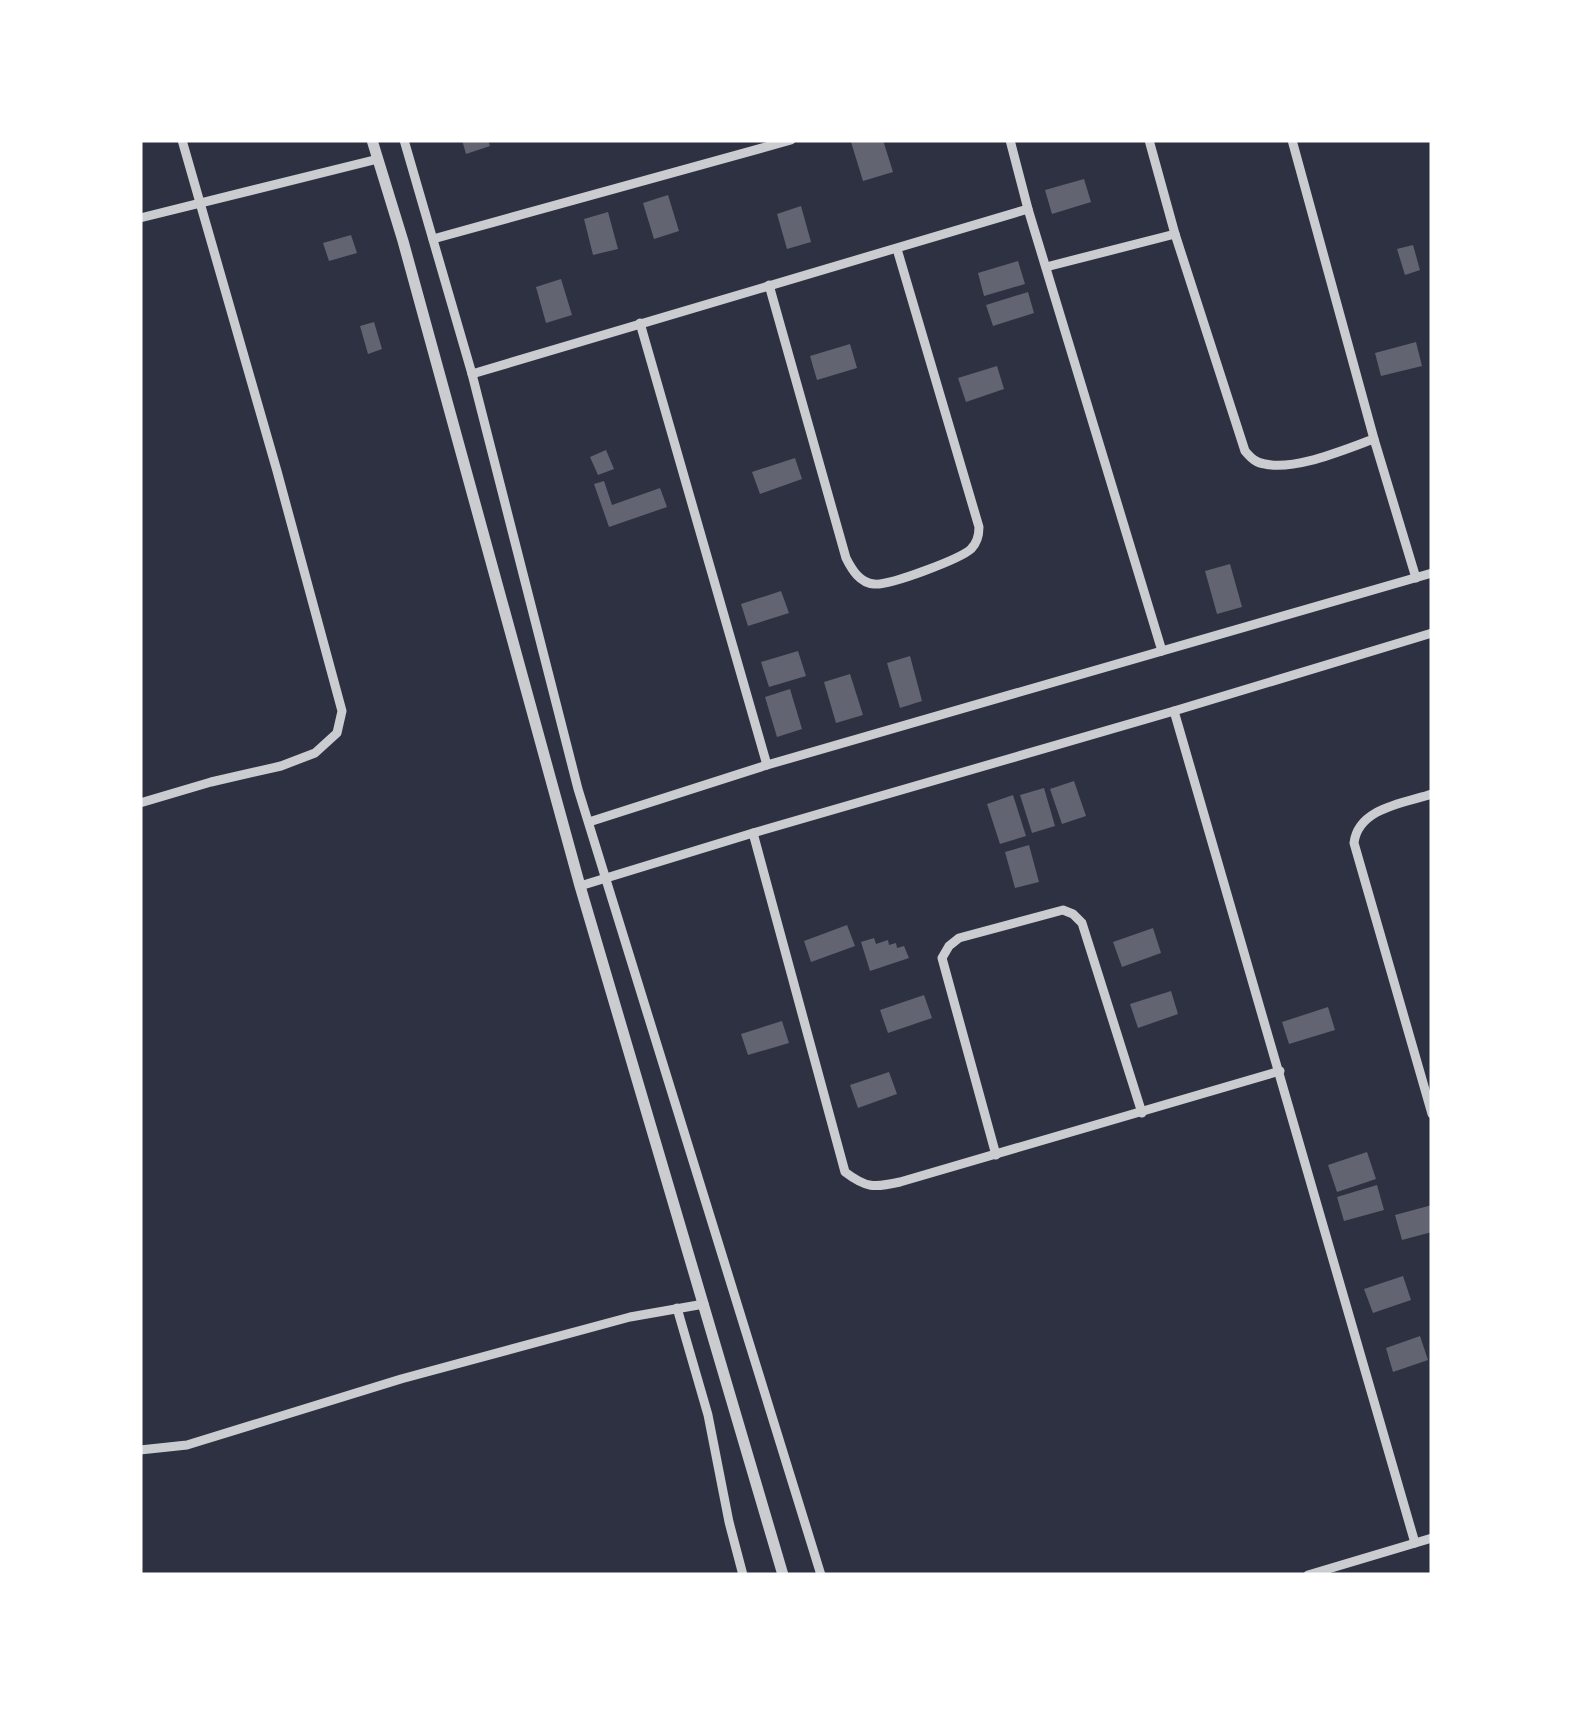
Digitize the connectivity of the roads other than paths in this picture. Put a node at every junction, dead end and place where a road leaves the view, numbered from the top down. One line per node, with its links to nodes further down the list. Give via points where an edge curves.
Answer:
1 (182, 140): 9 (street)
2 (372, 140): 8 (street)
3 (404, 140): 13 (street)
4 (791, 140): 13 (street)
5 (1010, 140): 10 (street)
6 (1149, 140): 12 (street)
7 (1292, 140): 19 (street)
8 (378, 159): 9 (street); 31 (street)
9 (200, 202): 11 (street); 27 (street, via 342,711 337,734 316,753)
10 (1028, 209): 14 (street); 15 (street)
11 (140, 218)
12 (1175, 234): 15 (street); 19 (street, via 1251,458 1292,463)
13 (433, 239): 18 (street)
14 (897, 248): 16 (street); 16 (street, via 979,528 968,552 888,582 864,582 846,558)
15 (1046, 267): 23 (street)
16 (769, 285): 17 (street)
17 (640, 324): 18 (street); 25 (street)
18 (472, 374): 28 (street)
19 (1374, 439): 21 (street)
20 (1432, 573): 21 (street)
21 (1416, 578): 23 (street)
22 (1432, 633): 24 (street)
23 (1162, 651): 25 (street)
24 (1174, 711): 29 (street); 32 (street)
25 (767, 765): 28 (street)
26 (1432, 794): 34 (street, via 1365,818 1354,843)
27 (140, 803)
28 (588, 822): 30 (street)
29 (753, 833): 30 (street); 35 (street, via 845,1172 878,1187)
30 (606, 877): 31 (street); 43 (street)
31 (580, 886): 36 (street)
32 (1280, 1071): 33 (street); 40 (street)
33 (1142, 1112): 35 (street); 35 (street, via 1082,923 1073,914 1063,910 958,938 942,958)
34 (1432, 1114)
35 (996, 1155)
36 (704, 1304): 37 (street); 42 (street)
37 (677, 1308): 38 (street, via 402,1378 188,1445); 41 (street)
38 (140, 1450)
39 (1432, 1538): 40 (street)
40 (1415, 1543): 44 (street)
41 (744, 1575)
42 (783, 1575)
43 (822, 1575)
44 (1310, 1575)

